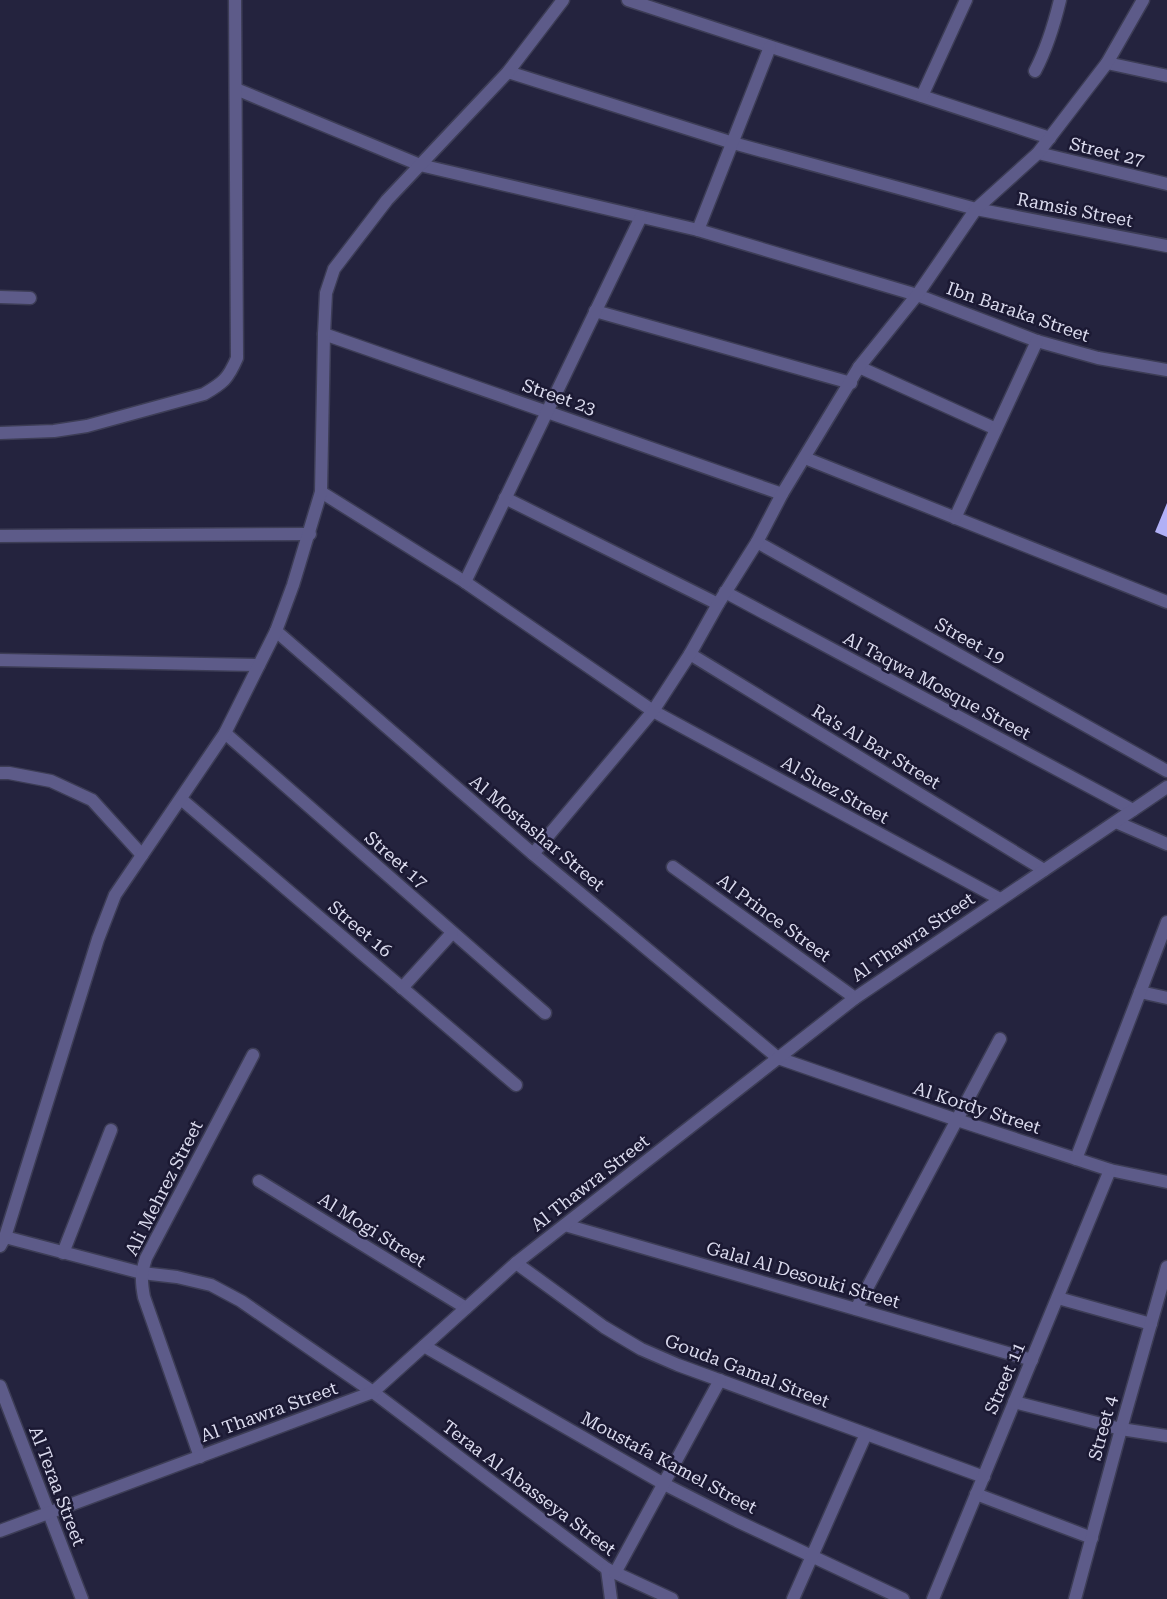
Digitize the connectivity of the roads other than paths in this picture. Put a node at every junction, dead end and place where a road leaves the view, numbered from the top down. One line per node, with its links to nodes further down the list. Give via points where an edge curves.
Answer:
1 (236, 0): 12 (street)
2 (563, 0): 10 (street)
3 (628, 0): 7 (street)
4 (966, 0): 13 (street)
5 (1060, 0): 9 (street, via 1051,35)
6 (1144, 0): 8 (street)
7 (770, 46): 13 (street); 15 (street)
8 (1107, 63): 11 (street); 14 (street)
9 (1035, 71)
10 (508, 72): 15 (street, Ramsis Street); 17 (street)
11 (1167, 76)
12 (236, 89): 17 (street, Ibn Baraka Street); 34 (street, via 237,358 230,375 204,394 105,421 54,431)
13 (922, 96): 14 (street)
14 (1050, 138): 16 (street)
15 (733, 143): 19 (street, Ramsis Street); 21 (street)
16 (1038, 154): 18 (street, Street 27); 19 (street)
17 (420, 165): 20 (street, Ibn Baraka Street); 27 (street, via 387,200 334,269 326,293)
18 (1167, 184)
19 (976, 208): 22 (street, Ramsis Street); 23 (street)
20 (641, 217): 21 (street, Ibn Baraka Street); 26 (street)
21 (698, 230): 23 (street, Ibn Baraka Street)
22 (1167, 246)
23 (917, 295): 28 (street, Ibn Baraka Street); 29 (street)
24 (0, 297): 25 (street)
25 (30, 298)
26 (595, 311): 31 (street); 32 (street)
27 (324, 334): 32 (street, Street 23); 36 (street)
28 (1037, 341): 30 (street, Ibn Baraka Street, via 1098,358); 33 (street)
29 (860, 367): 31 (street); 33 (street)
30 (1167, 370)
31 (850, 383): 35 (street)
32 (547, 411): 37 (street, Street 23); 38 (street)
33 (996, 429): 39 (street)
34 (0, 433)
35 (805, 458): 37 (street); 39 (street)
36 (321, 492): 40 (street); 43 (street, Al Suez Street)
37 (782, 494): 42 (street)
38 (506, 498): 43 (street); 46 (street)
39 (955, 518): 45 (street)
40 (310, 534): 41 (street); 47 (street)
41 (0, 536)
42 (757, 542): 44 (street); 53 (street, Street 19)
43 (465, 582): 51 (street, Al Suez Street)
44 (725, 592): 46 (street); 57 (street, Al Taqwa Mosque Street)
45 (1167, 602)
46 (718, 604): 48 (street)
47 (276, 631): 50 (street); 60 (street, Al Mostashar Street)
48 (690, 654): 51 (street); 63 (street, Ra's Al Bar Street)
49 (0, 660): 50 (street)
50 (259, 665): 52 (street)
51 (653, 711): 60 (street); 64 (street, Al Suez Street)
52 (225, 733): 56 (street); 66 (street, Street 17)
53 (1167, 770)
54 (0, 773): 61 (street, via 51,781 92,800)
55 (1167, 787): 57 (street, Al Thawra Street)
56 (181, 799): 61 (street); 67 (street, Street 16)
57 (1133, 810): 58 (street, Al Thawra Street)
58 (1116, 822): 59 (street); 63 (street, Al Thawra Street)
59 (1167, 844)
60 (533, 854): 74 (street, Al Mostashar Street)
61 (142, 855): 83 (street, via 116,895 98,939)
62 (673, 867): 69 (street, Al Prince Street)
63 (1044, 870): 64 (street, Al Thawra Street)
64 (1000, 899): 69 (street, Al Thawra Street)
65 (1167, 922): 68 (street)
66 (452, 932): 67 (street); 71 (street, Street 17)
67 (402, 988): 75 (street, Street 16)
68 (1140, 992): 70 (street); 78 (street)
69 (855, 998): 74 (street, Al Thawra Street)
70 (1167, 998)
71 (545, 1013)
72 (1000, 1039): 76 (street)
73 (253, 1055): 87 (street, Ali Mehrez Street, via 146,1258)
74 (778, 1058): 76 (street, Al Kordy Street); 82 (street, Al Thawra Street)
75 (516, 1085)
76 (956, 1120): 78 (street, Al Kordy Street); 91 (street)
77 (112, 1130): 84 (street)
78 (1076, 1159): 79 (street, Al Kordy Street)
79 (1110, 1170): 81 (street, Al Kordy Street); 88 (street, Street 11)
80 (260, 1182): 90 (street, Al Mogi Street)
81 (1167, 1182)
82 (565, 1225): 85 (street, Al Thawra Street); 91 (street, Galal Al Desouki Street)
83 (2, 1242): 84 (street, Teraa Al Abasseya Street)
84 (63, 1253): 87 (street, Teraa Al Abasseya Street)
85 (516, 1264): 90 (street, Al Thawra Street); 95 (street, Gouda Gamal Street, via 604,1327 641,1349)
86 (1167, 1267): 89 (street, Street 4)
87 (142, 1273): 97 (street, Teraa Al Abasseya Street, via 211,1285 241,1301); 102 (street, Ali Mehrez Street, via 144,1297)
88 (1058, 1298): 92 (street); 94 (street, Street 11)
89 (1162, 1306): 92 (street, Street 4)
90 (466, 1308): 93 (street, Al Thawra Street)
91 (856, 1309): 94 (street, Galal Al Desouki Street)
92 (1151, 1324): 99 (street, Street 4)
93 (424, 1346): 97 (street, Al Thawra Street); 104 (street, Moustafa Kamel Street)
94 (1032, 1360): 98 (street, Street 11)
95 (720, 1380): 100 (street, Gouda Gamal Street); 104 (street)
96 (0, 1386): 106 (street, Al Teraa Street)
97 (373, 1392): 102 (street, Al Thawra Street); 110 (street, Teraa Al Abasseya Street)
98 (1014, 1402): 99 (street); 103 (street, Street 11)
99 (1121, 1429): 101 (street); 108 (street, Street 4)
100 (866, 1434): 103 (street, Gouda Gamal Street); 109 (street)
101 (1167, 1436)
102 (200, 1457): 106 (street, Al Thawra Street)
103 (984, 1477): 105 (street, Street 11)
104 (664, 1484): 109 (street, Moustafa Kamel Street); 110 (street)
105 (976, 1494): 108 (street); 116 (street, Street 11)
106 (48, 1513): 107 (street, Al Thawra Street); 111 (street, Al Teraa Street)
107 (0, 1530)
108 (1092, 1538): 117 (street, Street 4)
109 (812, 1556): 114 (street); 115 (street, Moustafa Kamel Street)
110 (611, 1571): 112 (street); 113 (street, Teraa Al Abasseya Street)
111 (82, 1599)
112 (611, 1599)
113 (672, 1599)
114 (793, 1599)
115 (903, 1599)
116 (933, 1599)
117 (1075, 1599)

